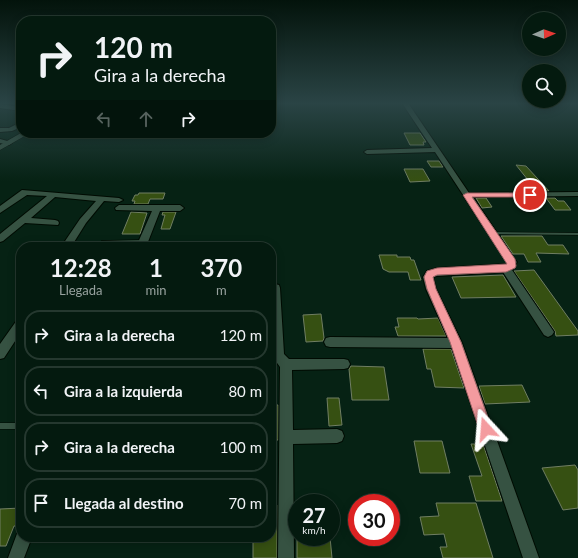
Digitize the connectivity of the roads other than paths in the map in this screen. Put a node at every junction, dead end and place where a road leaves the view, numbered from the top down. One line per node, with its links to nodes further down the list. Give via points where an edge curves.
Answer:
1 (10, 129): 3 (street)
2 (423, 129): 8 (street)
3 (0, 130)
4 (18, 138): 6 (street)
5 (0, 141): 6 (street)
6 (9, 143): 7 (street)
7 (0, 148)
8 (437, 150): 9 (street); 12 (street)
9 (367, 152)
10 (578, 194): 12 (street)
11 (53, 195): 13 (street); 16 (street, via 25,192); 17 (street)
12 (467, 195): 19 (street)
13 (102, 200): 14 (street); 22 (street, via 83,221)
14 (156, 208): 15 (street); 23 (street)
15 (180, 208)
16 (0, 210)
17 (24, 220): 18 (street); 21 (street)
18 (55, 223)
19 (492, 233): 20 (lane); 24 (street, via 512,262 512,266)
20 (578, 234)
21 (0, 239)
22 (69, 242)
23 (143, 242)
24 (506, 268): 27 (street); 29 (street, via 437,272 429,275 431,289)
25 (276, 311): 32 (street, via 278,356)
26 (16, 330): 30 (street)
27 (548, 332)
28 (330, 342): 29 (street)
29 (456, 342): 40 (street)
30 (0, 354)
31 (344, 364): 32 (street)
32 (286, 365): 36 (street)
33 (0, 426): 34 (lane)
34 (16, 426)
35 (337, 436): 36 (street)
36 (286, 437): 39 (street)
37 (22, 542): 38 (street)
38 (16, 558)
39 (286, 558)
40 (531, 558)

